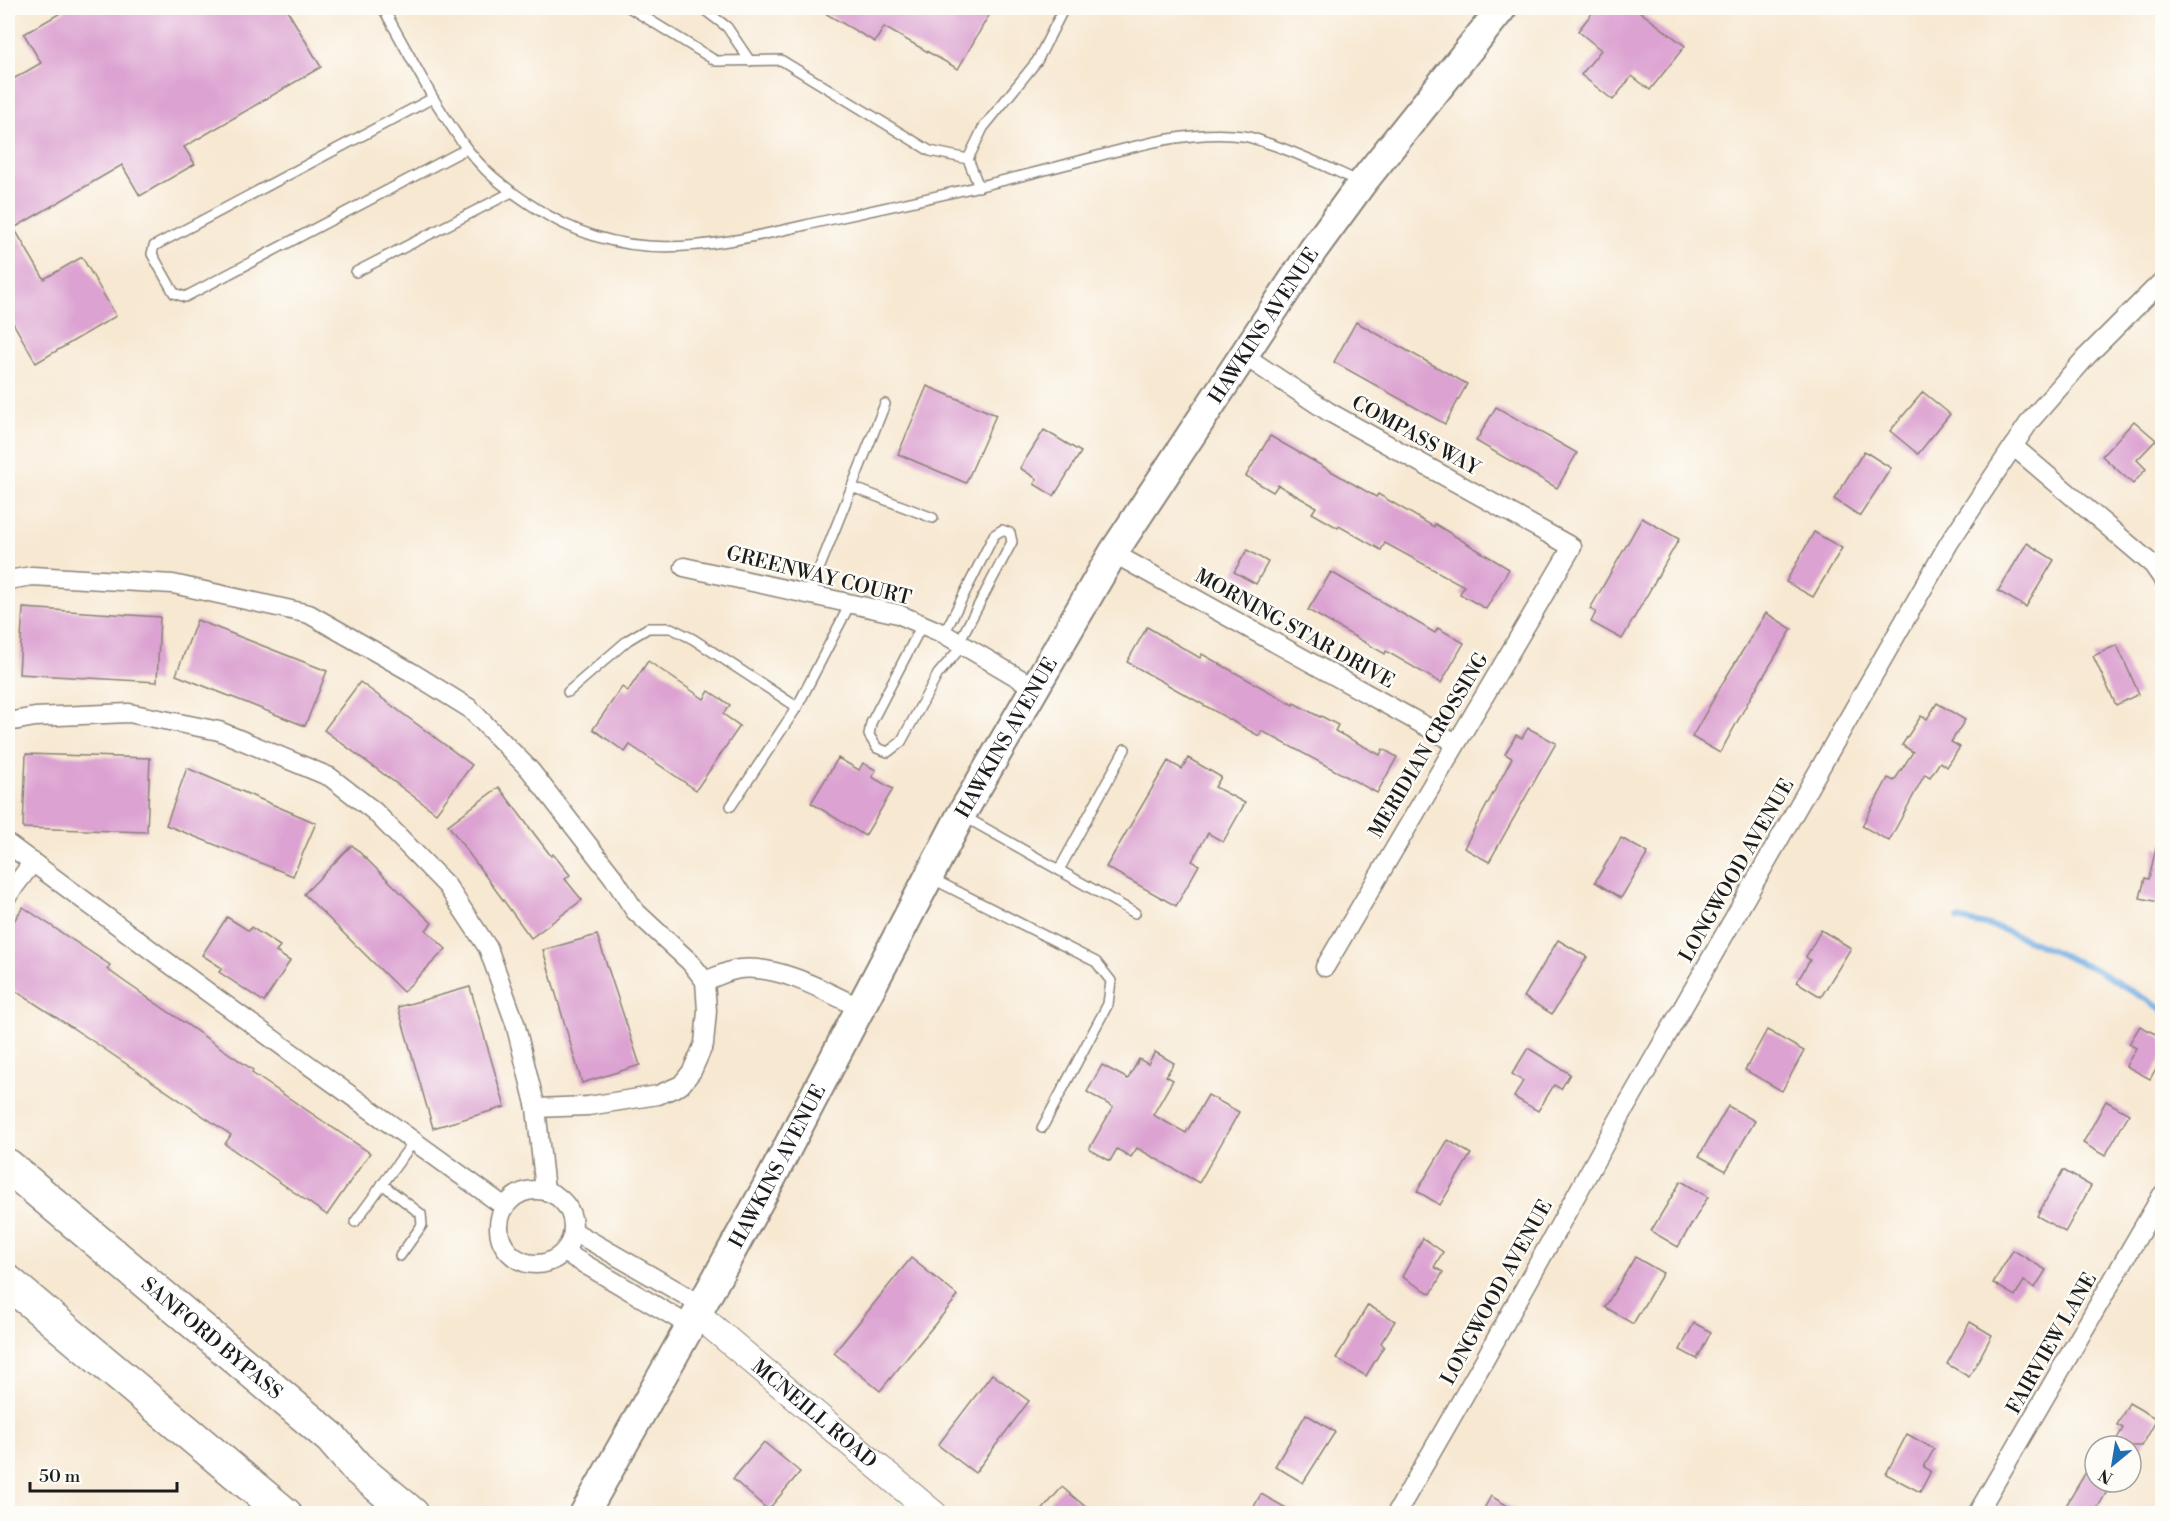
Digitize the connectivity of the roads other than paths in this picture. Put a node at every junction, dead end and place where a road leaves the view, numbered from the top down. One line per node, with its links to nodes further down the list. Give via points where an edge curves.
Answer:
1 (383, 8): 7 (lane)
2 (630, 8): 6 (lane, via 716,61)
3 (702, 8): 6 (lane, via 727,27)
4 (1064, 8): 9 (lane, via 1036,61 983,128)
5 (1502, 8): 10 (main road, HAWKINS AVENUE)
6 (750, 61): 9 (lane, via 782,60 930,151)
7 (433, 98): 8 (lane); 8 (lane, via 154,246 152,254 174,293 185,297)
8 (466, 148): 12 (lane)
9 (968, 159): 11 (lane)
10 (1362, 183): 11 (lane, via 1293,151 1244,136 1204,134 1146,144); 15 (main road, HAWKINS AVENUE)
11 (979, 188): 12 (lane, via 730,242 670,248 592,237 551,218)
12 (512, 192): 13 (lane)
13 (356, 272)
14 (2163, 281): 17 (street, LONGWOOD AVENUE, via 2087,356)
15 (1243, 355): 20 (street, COMPASS WAY, via 1329,412); 21 (main road, HAWKINS AVENUE)
16 (885, 404): 18 (lane)
17 (2013, 446): 23 (street, via 2153,565); 68 (street, LONGWOOD AVENUE, via 1926,584)
18 (852, 486): 19 (lane); 25 (lane)
19 (933, 518)
20 (1572, 547): 33 (street, MERIDIAN CROSSING)
21 (1113, 553): 29 (main road, HAWKINS AVENUE); 33 (street, MORNING STAR DRIVE)
22 (684, 567): 25 (street, GREENWAY COURT)
23 (2163, 578)
24 (8, 580): 44 (street, via 32,576 173,584 309,614 411,672 469,708 530,770 635,910)
25 (809, 594): 26 (street, GREENWAY COURT)
26 (850, 604): 27 (street, GREENWAY COURT); 31 (lane)
27 (922, 625): 28 (street, GREENWAY COURT); 28 (lane, via 871,723 869,735 877,748 888,752 901,742)
28 (955, 640): 28 (lane, via 994,535 1002,530 1010,533 1012,542); 29 (street, GREENWAY COURT)
29 (1034, 687): 36 (main road, HAWKINS AVENUE)
30 (568, 692): 31 (lane, via 628,640 648,628 671,628)
31 (797, 707): 35 (lane)
32 (8, 722): 46 (street, via 35,717 129,714 219,731 330,777 374,811 447,886 488,948 515,1023)
33 (1456, 743): 43 (street, MERIDIAN CROSSING)
34 (1125, 749): 39 (lane)
35 (731, 806)
36 (961, 815): 39 (lane); 40 (main road, HAWKINS AVENUE)
37 (8, 844): 38 (street)
38 (33, 862): 41 (street); 48 (street)
39 (1059, 870): 42 (lane)
40 (928, 877): 45 (main road, HAWKINS AVENUE); 47 (lane, via 1096,962 1111,981 1108,1004)
41 (8, 896)
42 (1135, 913)
43 (1324, 967)
44 (705, 981): 45 (street, via 739,969 765,969 809,983); 46 (street, via 704,1044 681,1085 658,1095 588,1106)
45 (860, 1008): 59 (main road, HAWKINS AVENUE)
46 (536, 1108): 51 (street)
47 (1042, 1128)
48 (414, 1141): 50 (lane); 53 (street)
49 (8, 1166): 61 (highway, SANFORD BYPASS)
50 (382, 1184): 54 (lane); 57 (lane, via 421,1214 422,1225)
51 (545, 1190): 53 (street, via 520,1193); 55 (street, via 566,1204)
52 (2163, 1195): 69 (street, FAIRVIEW LANE)
53 (505, 1207): 56 (street, via 499,1233 510,1254 531,1264 553,1260)
54 (355, 1222)
55 (573, 1231): 56 (street); 59 (street)
56 (564, 1252): 59 (street)
57 (400, 1256)
58 (8, 1282): 60 (highway)
59 (696, 1315): 66 (main road, HAWKINS AVENUE); 67 (street, MCNEILL ROAD)
60 (161, 1409): 62 (highway); 63 (highway)
61 (331, 1438): 64 (highway, SANFORD BYPASS, via 357,1468); 65 (highway, via 372,1460)
62 (270, 1514)
63 (285, 1514)
64 (412, 1514)
65 (437, 1514)
66 (584, 1514)
67 (934, 1514)
68 (1396, 1514)
69 (1977, 1514)

